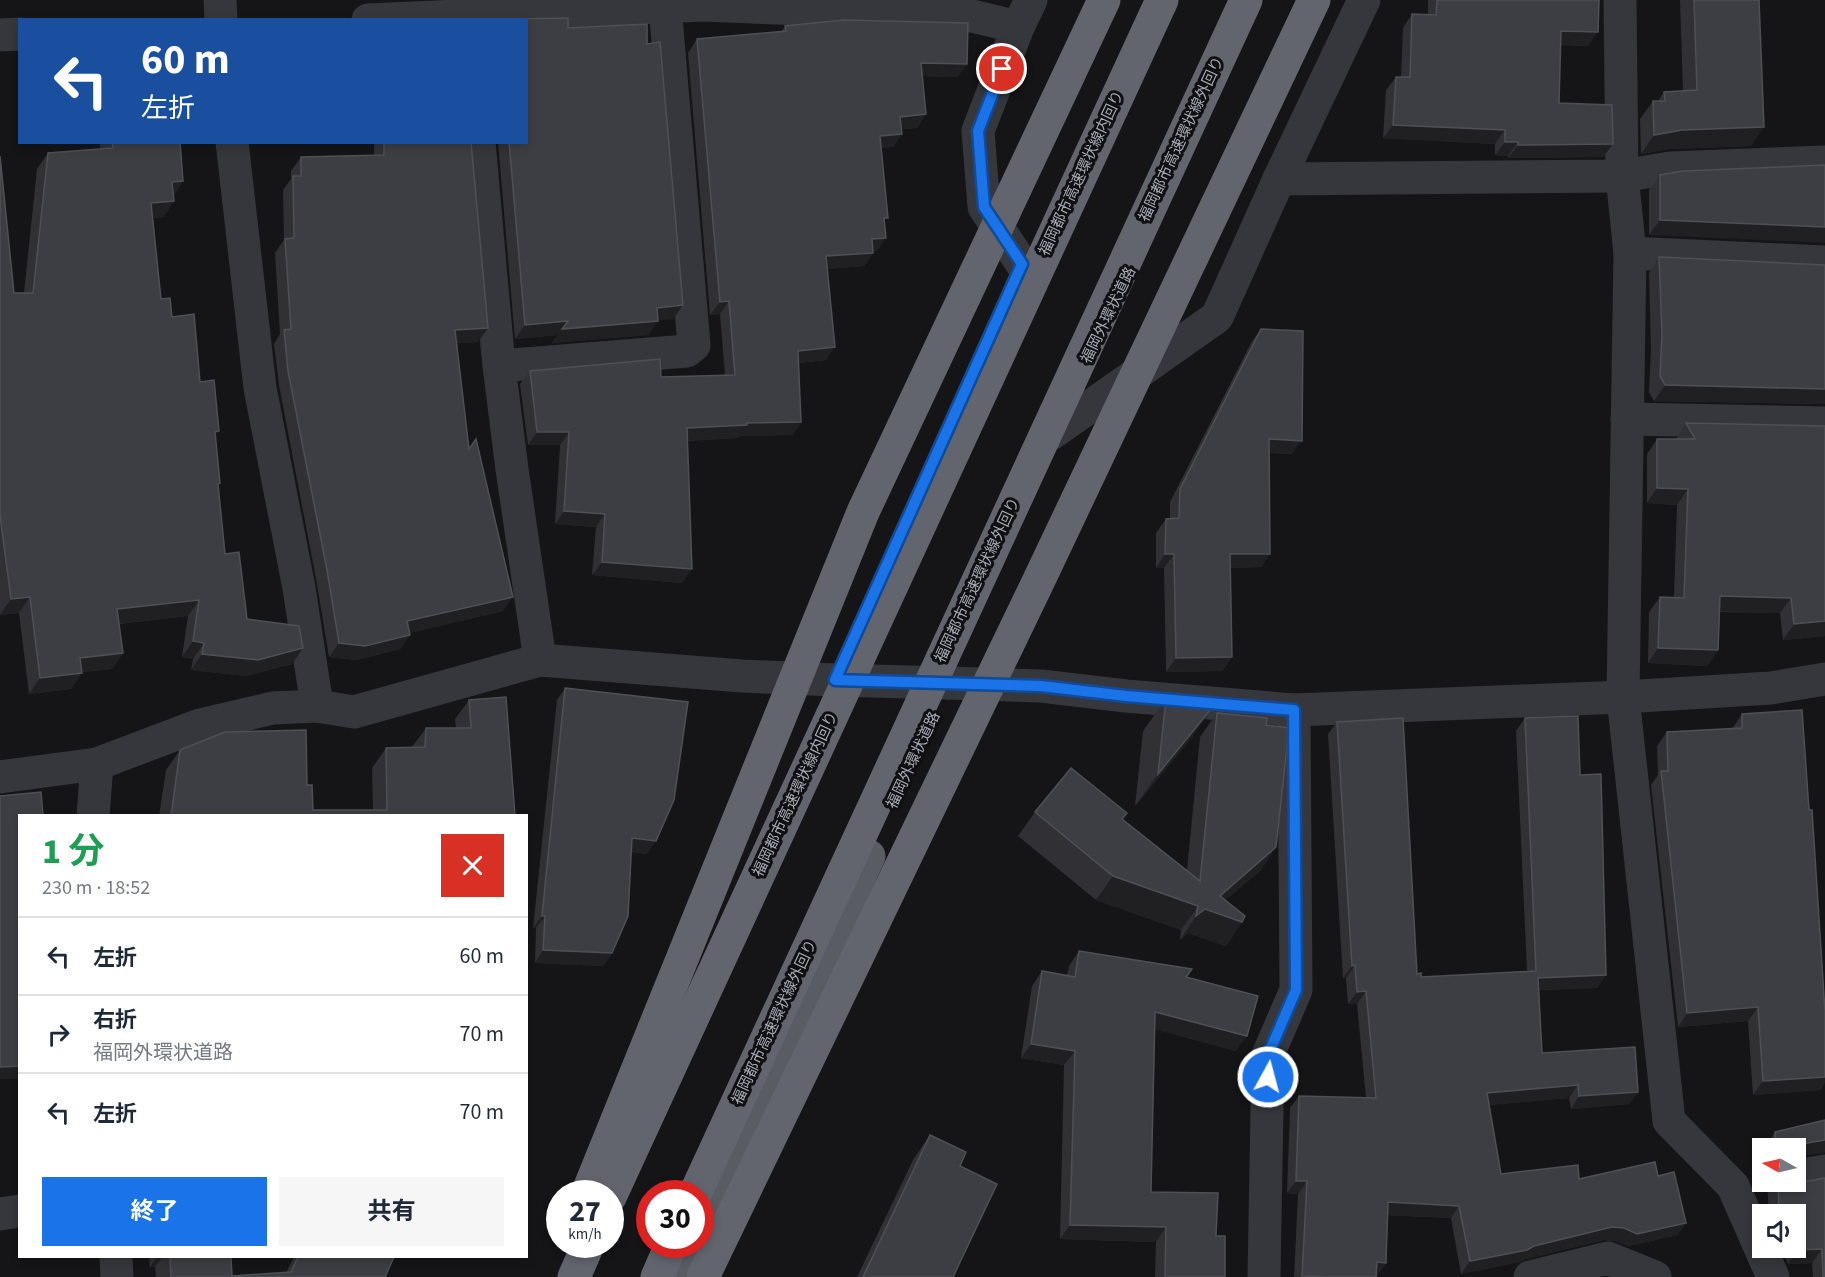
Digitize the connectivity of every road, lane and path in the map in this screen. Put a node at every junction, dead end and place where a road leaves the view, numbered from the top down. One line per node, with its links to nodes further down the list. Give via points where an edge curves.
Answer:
1 (220, 0): 14 (street)
2 (1104, 0): 42 (highway, bridge, via 863,512)
3 (1146, 0): 25 (highway)
4 (1162, 0): 44 (highway, 福岡都市高速環状線内回り, bridge)
5 (1246, 0): 45 (highway, 福岡都市高速環状線外回り, bridge)
6 (1258, 0): 29 (highway, 福岡外環状道路)
7 (1314, 0): 62 (highway, bridge, via 1040,580)
8 (1364, 0): 22 (street)
9 (1620, 0): 21 (street)
10 (665, 6): 12 (street, via 972,16); 13 (street); 26 (street, via 694,345 687,351)
11 (433, 8): 13 (street); 15 (street)
12 (1025, 14): 25 (street, via 978,131 984,207)
13 (467, 17)
14 (221, 18)
15 (379, 18)
16 (18, 34): 17 (street)
17 (0, 35)
18 (231, 144): 35 (street, via 260,388 299,588)
19 (478, 144): 26 (street)
20 (1825, 162): 21 (street, via 1670,168)
21 (1622, 176): 22 (street); 23 (street)
22 (1279, 179): 29 (street, via 1217,317)
23 (1630, 253): 24 (street); 27 (street)
24 (1825, 262)
25 (1022, 264): 32 (highway)
26 (499, 366): 30 (street)
27 (1627, 419): 28 (street); 34 (street)
28 (1825, 423)
29 (1051, 434): 33 (highway, 福岡外環状道路)
30 (540, 660): 32 (street); 35 (street, via 354,712)
31 (1825, 679): 34 (street, via 1771,688)
32 (835, 680): 33 (street); 43 (highway)
33 (948, 683): 36 (street, via 1041,686); 47 (highway, 福岡外環状道路)
34 (1623, 697): 36 (street); 46 (street, via 1669,1121)
35 (317, 706): 37 (street, via 273,708 200,725)
36 (1294, 710): 63 (street, via 1296,990 1268,1055)
37 (97, 764): 38 (street); 39 (street)
38 (0, 777)
39 (93, 814)
40 (1825, 1171): 41 (street)
41 (1806, 1174)
42 (593, 1180)
43 (605, 1180)
44 (618, 1180)
45 (701, 1180)
46 (1748, 1183): 66 (street)
47 (714, 1194)
48 (18, 1211): 49 (street)
49 (0, 1214)
50 (116, 1258): 56 (street)
51 (561, 1258): 57 (highway)
52 (569, 1258): 58 (highway)
53 (582, 1258): 59 (highway)
54 (665, 1258): 60 (highway)
55 (685, 1258): 61 (highway)
56 (117, 1277)
57 (553, 1277)
58 (561, 1277)
59 (574, 1277)
60 (657, 1277)
61 (677, 1277)
62 (703, 1277)
63 (1264, 1277)
64 (1530, 1277): 65 (street, via 1608,1258)
65 (1655, 1277)
66 (1773, 1277)

